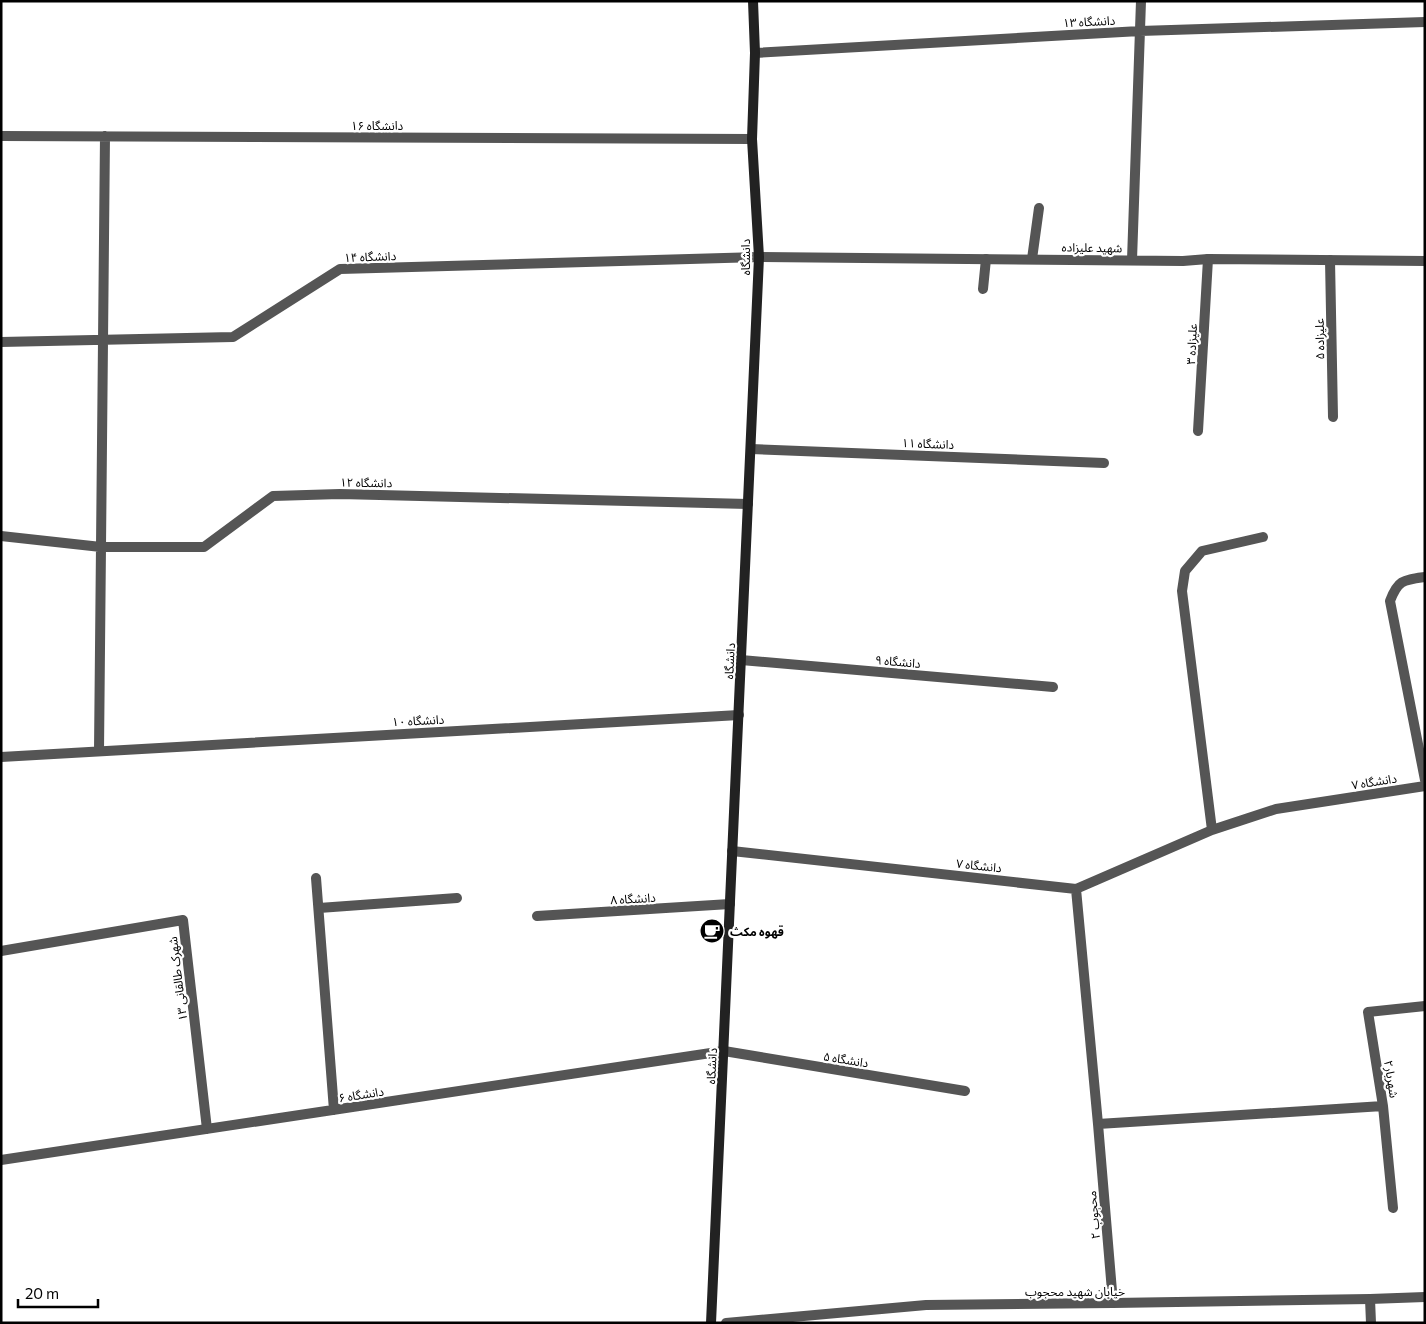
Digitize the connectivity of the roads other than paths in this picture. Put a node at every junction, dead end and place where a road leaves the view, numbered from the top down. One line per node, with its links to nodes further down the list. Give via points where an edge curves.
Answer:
1 (753, 1): 5 (main road, دانشگاه)
2 (1141, 1): 4 (street)
3 (1425, 22): 4 (street, دانشگاه ۱۳)
4 (1140, 31): 5 (street, دانشگاه ۱۳); 14 (street)
5 (755, 53): 8 (main road, دانشگاه)
6 (1, 136): 7 (street, دانشگاه ۱۶)
7 (105, 136): 8 (street, دانشگاه ۱۶); 18 (street)
8 (752, 139): 10 (main road, دانشگاه)
9 (1039, 208): 12 (street)
10 (759, 257): 11 (street, شهید علیزاده); 18 (street, دانشگاه ۱۴, via 340,269 233,337); 22 (main road, دانشگاه)
11 (986, 259): 12 (street, شهید علیزاده); 17 (street)
12 (1032, 259): 14 (street, شهید علیزاده)
13 (1208, 259): 14 (street, شهید علیزاده); 15 (street, شهید علیزاده); 21 (street, علیزاده ۳)
14 (1132, 260)
15 (1330, 260): 16 (street, شهید علیزاده); 20 (street, علیزاده ۵)
16 (1425, 261)
17 (983, 289)
18 (103, 340): 19 (street, دانشگاه ۱۴); 27 (street)
19 (1, 342)
20 (1334, 417)
21 (1198, 431)
22 (751, 449): 23 (street, دانشگاه ۱۱); 24 (main road, دانشگاه)
23 (1104, 463)
24 (748, 504): 27 (street, دانشگاه ۱۲, via 340,494 273,496 204,547); 29 (main road, دانشگاه)
25 (1, 536): 27 (street, دانشگاه ۱۲)
26 (1263, 537): 36 (street, via 1202,551 1185,571 1182,591)
27 (101, 547): 32 (street)
28 (1425, 578): 34 (street, via 1408,579 1395,587 1390,601)
29 (741, 660): 30 (street, دانشگاه ۹); 31 (main road, دانشگاه)
30 (1053, 687)
31 (739, 715): 32 (street, دانشگاه ۱۰); 37 (main road, دانشگاه)
32 (100, 751): 33 (street, دانشگاه ۱۰)
33 (1, 757)
34 (1425, 780)
35 (1425, 786): 36 (street, دانشگاه ۷, via 1276,809)
36 (1212, 830): 39 (street, دانشگاه ۷)
37 (732, 851): 39 (street, دانشگاه ۷); 41 (main road, دانشگاه)
38 (316, 878): 42 (street)
39 (1076, 889): 50 (street, محجوب ۲)
40 (457, 898): 42 (street)
41 (730, 904): 43 (street, دانشگاه ۸); 46 (main road, دانشگاه)
42 (319, 908): 49 (street)
43 (537, 916)
44 (1, 951): 51 (street, شهرک طالقانی ۱۳, via 183,920)
45 (1425, 1006): 48 (street, شهریار۲, via 1368,1012)
46 (724, 1051): 47 (street, دانشگاه ۵); 49 (street, دانشگاه ۶); 57 (main road, دانشگاه)
47 (965, 1091)
48 (1383, 1106): 50 (street); 53 (street, شهریار۲)
49 (334, 1110): 51 (street, دانشگاه ۶)
50 (1098, 1124): 56 (street, محجوب ۲)
51 (207, 1129): 52 (street, دانشگاه ۶)
52 (1, 1160)
53 (1393, 1208)
54 (1425, 1296): 55 (street, خیابان شهید محجوب)
55 (1370, 1299): 56 (street, خیابان شهید محجوب); 59 (street)
56 (1113, 1303): 58 (street, خیابان شهید محجوب, via 926,1305)
57 (712, 1323)
58 (726, 1323)
59 (1371, 1323)

